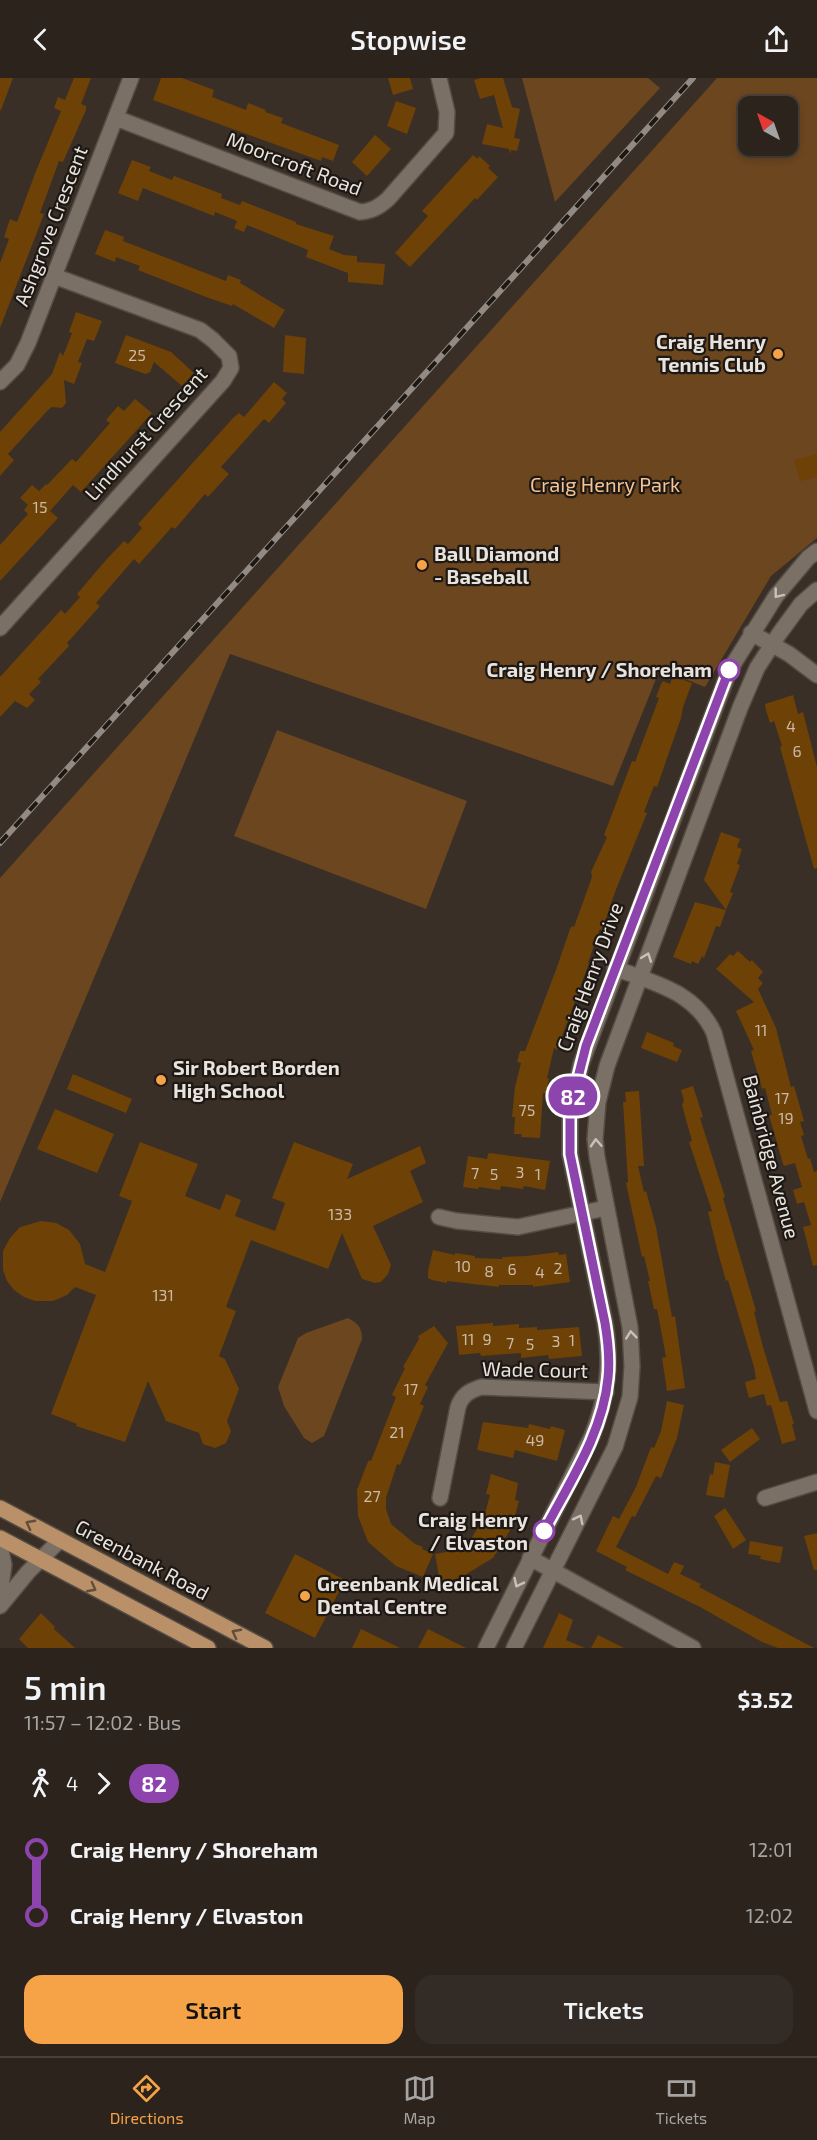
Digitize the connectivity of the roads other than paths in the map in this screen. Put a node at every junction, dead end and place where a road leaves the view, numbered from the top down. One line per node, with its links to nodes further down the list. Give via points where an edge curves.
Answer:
1 (130, 78): 3 (street, Ashgrove Crescent)
2 (439, 78): 3 (street, Moorcroft Road, via 447,112 446,134 388,199 379,207 360,212)
3 (116, 118): 4 (street, Ashgrove Crescent)
4 (54, 276): 5 (street, Ashgrove Crescent, via 17,365); 8 (street, Lindhurst Crescent, via 200,330 224,350 231,368)
5 (0, 382)
6 (817, 551): 9 (street, Craig Henry Drive, one-way to 9, via 776,596)
7 (817, 590): 10 (street, via 801,604)
8 (0, 628)
9 (751, 633): 10 (street); 12 (street, Craig Henry Drive, via 721,689)
10 (772, 645): 11 (street); 13 (street, one-way to 10, via 740,708)
11 (817, 675)
12 (615, 968): 13 (street, Bainbridge Avenue); 15 (street, Craig Henry Drive, via 586,1046 571,1109 570,1154)
13 (640, 978): 14 (street, one-way to 13, via 595,1139 598,1102 607,1065); 18 (street, Bainbridge Avenue, via 685,997 709,1022 714,1033)
14 (606, 1208): 15 (street); 28 (street, one-way to 14, via 615,1447 630,1397 630,1327)
15 (582, 1213): 16 (street, via 518,1227); 17 (street, Craig Henry Drive, via 608,1340)
16 (439, 1217)
17 (606, 1392): 20 (street, Wade Court, via 482,1387 468,1392 458,1407); 26 (street, Craig Henry Drive, via 592,1437)
18 (817, 1412)
19 (817, 1482): 21 (street)
20 (440, 1498)
21 (765, 1498)
22 (0, 1508): 24 (main road, Greenbank Road, one-way to 22)
23 (0, 1538): 27 (main road)
24 (60, 1540): 27 (street); 32 (main road, Greenbank Road, one-way to 24)
25 (0, 1546): 29 (street)
26 (531, 1557): 28 (street); 33 (street, Craig Henry Drive, one-way to 33)
27 (40, 1560): 30 (street); 31 (main road, one-way to 31)
28 (553, 1571): 34 (street); 35 (street)
29 (0, 1594)
30 (0, 1606)
31 (208, 1648)
32 (265, 1648)
33 (486, 1648)
34 (514, 1648)
35 (693, 1648)

